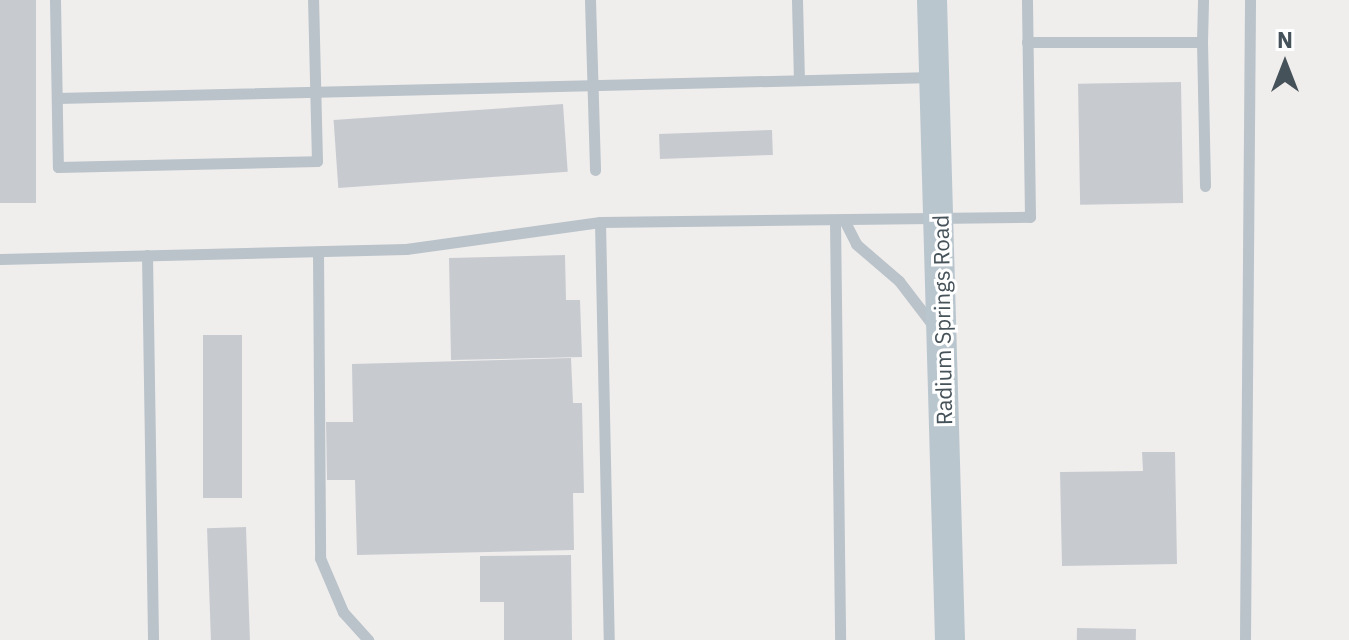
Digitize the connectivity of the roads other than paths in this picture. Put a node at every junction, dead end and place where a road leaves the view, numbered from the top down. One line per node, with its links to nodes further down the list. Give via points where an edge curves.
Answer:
1 (55, 0): 15 (lane)
2 (313, 0): 14 (lane)
3 (590, 0): 13 (lane)
4 (797, 0): 12 (lane)
5 (932, 0): 11 (main road, Radium Springs Road)
6 (1027, 0): 9 (lane)
7 (1203, 0): 10 (lane)
8 (1250, 0): 30 (lane)
9 (1027, 42): 10 (lane); 18 (lane, via 1030,217)
10 (1202, 42): 17 (lane)
11 (934, 77): 12 (lane); 18 (main road, Radium Springs Road)
12 (799, 80): 13 (lane)
13 (593, 85): 14 (lane); 16 (lane)
14 (315, 91): 15 (lane); 15 (lane, via 317,161 58,167)
15 (57, 98)
16 (595, 170)
17 (1205, 186)
18 (940, 218): 19 (lane); 24 (main road, Radium Springs Road)
19 (840, 220): 20 (lane); 24 (lane, via 856,244 899,281); 28 (lane)
20 (600, 222): 21 (lane, via 406,249); 27 (lane)
21 (318, 252): 22 (lane); 26 (lane, via 320,558 343,612)
22 (147, 255): 23 (lane); 25 (lane)
23 (0, 259)
24 (942, 338): 29 (main road, Radium Springs Road)
25 (153, 640)
26 (368, 640)
27 (609, 640)
28 (840, 640)
29 (950, 640)
30 (1245, 640)

